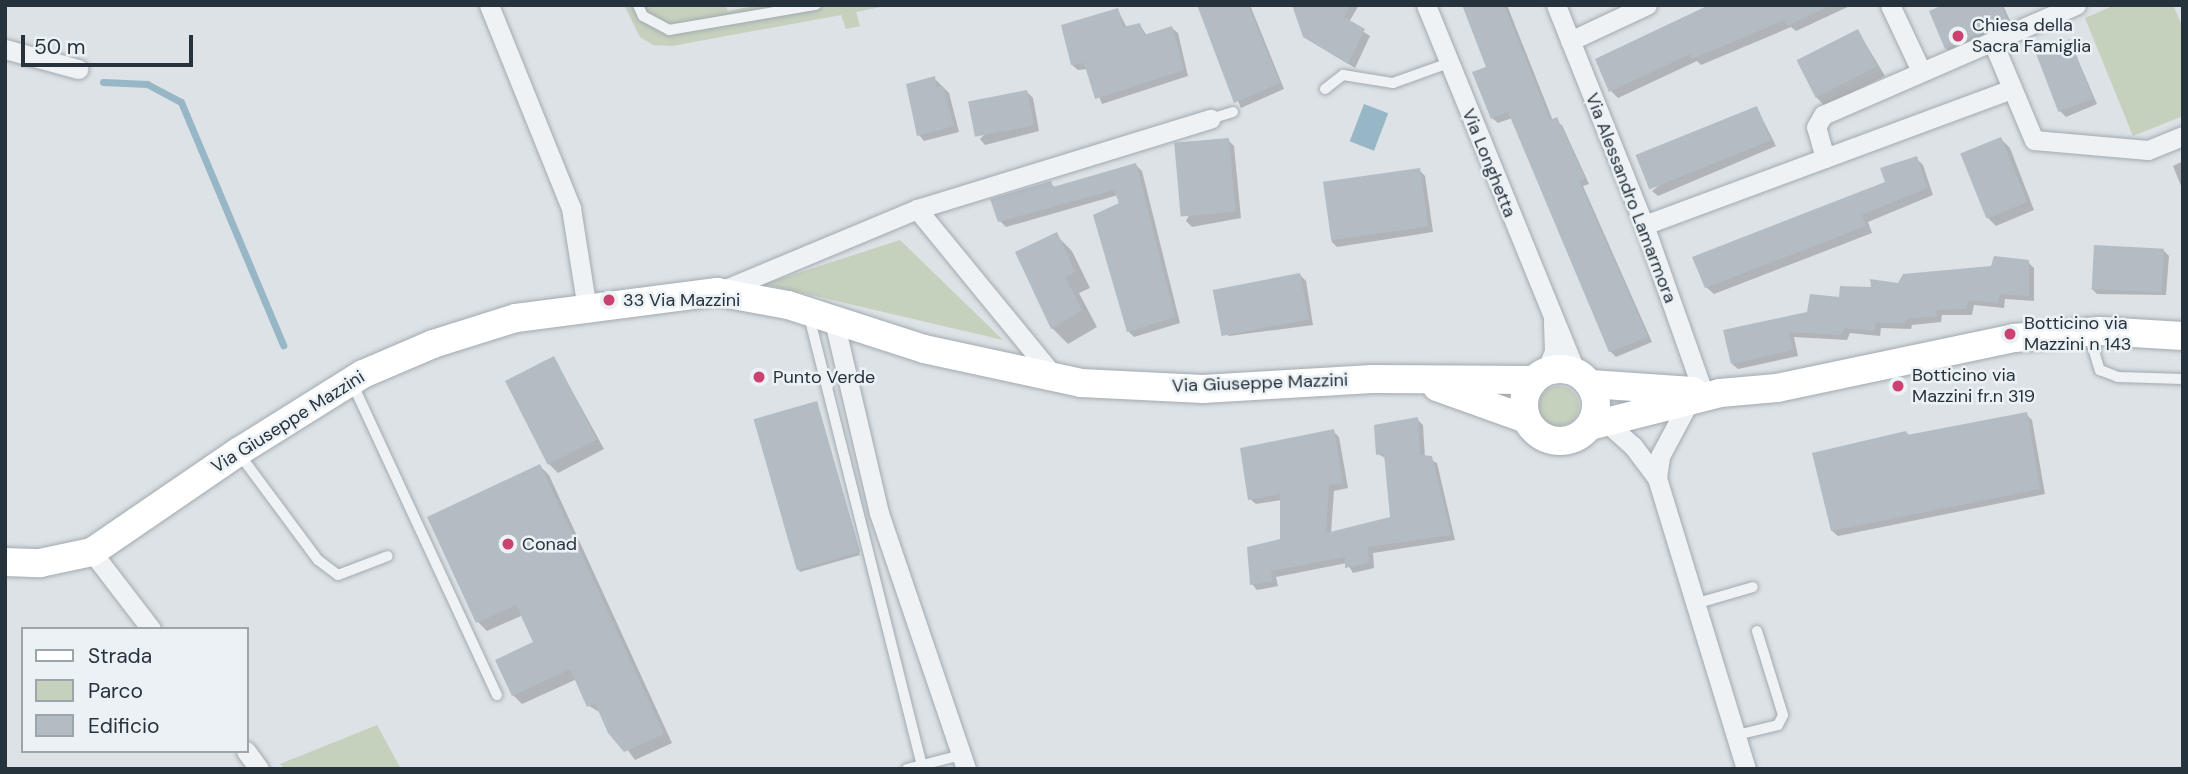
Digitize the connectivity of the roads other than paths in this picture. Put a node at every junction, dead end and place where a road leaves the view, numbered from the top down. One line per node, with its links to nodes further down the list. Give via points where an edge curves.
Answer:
1 (489, 5): 24 (street, via 571,208)
2 (638, 5): 3 (lane, via 643,16 668,30)
3 (816, 5)
4 (1426, 5): 12 (street, Via Longhetta)
5 (1556, 5): 9 (street, Via Alessandro Lamarmora)
6 (1647, 5): 9 (street)
7 (1889, 5): 14 (street)
8 (2076, 5): 10 (street)
9 (1570, 41): 22 (street, Via Alessandro Lamarmora)
10 (1993, 44): 14 (street); 16 (street)
11 (5, 49): 13 (street)
12 (1449, 63): 15 (lane, via 1393,83 1343,75); 26 (street, Via Longhetta)
13 (79, 69)
14 (1921, 71): 20 (street, via 1823,115 1816,127)
15 (1325, 89)
16 (2012, 89): 19 (street, via 2034,140 2148,150); 20 (street)
17 (1233, 112): 18 (lane)
18 (1210, 119): 21 (street, Via Giuseppe Mazzini)
19 (2183, 136)
20 (1825, 158): 22 (street)
21 (917, 209): 23 (street, Via Giuseppe Mazzini); 32 (street)
22 (1644, 225): 35 (street, Via Alessandro Lamarmora)
23 (717, 292): 24 (street, Via Giuseppe Mazzini); 25 (street, Via Giuseppe Mazzini)
24 (586, 309): 33 (street, Via Giuseppe Mazzini, via 516,318)
25 (821, 316): 32 (street, Via Giuseppe Mazzini); 52 (street, via 879,513); 53 (lane)
26 (1552, 320): 29 (street, Via Longhetta, via 1554,351); 30 (street, Via Longhetta)
27 (2089, 331): 28 (street, Via Giuseppe Mazzini); 31 (lane, via 2100,370 2118,377); 35 (street, Via Giuseppe Mazzini, via 2014,338 1777,388)
28 (2183, 336)
29 (1540, 375): 30 (street, Via Giuseppe Mazzini); 34 (street, Via Giuseppe Mazzini); 36 (street, via 1524,398)
30 (1583, 378): 35 (street, Via Giuseppe Mazzini); 37 (street, via 1596,399)
31 (2183, 379)
32 (1057, 380): 34 (street, Via Giuseppe Mazzini, via 1203,389 1372,379)
33 (351, 381): 38 (street, Via Giuseppe Mazzini); 41 (lane)
34 (1421, 382): 36 (street, Via Giuseppe Mazzini)
35 (1705, 395): 37 (street, Via Giuseppe Mazzini); 39 (street, via 1660,456)
36 (1526, 419): 37 (street, Via Giuseppe Mazzini, via 1548,440 1565,441)
37 (1597, 424): 39 (street, via 1633,446)
38 (238, 452): 42 (street, Via Giuseppe Mazzini); 43 (lane, via 318,560 338,575)
39 (1657, 478): 46 (street)
40 (411, 482): 41 (lane)
41 (401, 487): 49 (lane)
42 (92, 552): 44 (street, Via Giuseppe Mazzini, via 40,563); 47 (street)
43 (388, 556)
44 (5, 562)
45 (1753, 587): 46 (lane)
46 (1698, 603): 50 (street)
47 (149, 627)
48 (1757, 631): 50 (lane, via 1783,715 1778,724)
49 (497, 695)
50 (1737, 735): 56 (street)
51 (248, 753): 54 (street)
52 (964, 762): 53 (lane)
53 (922, 767): 55 (lane)
54 (260, 769)
55 (907, 769)
56 (1746, 769)

